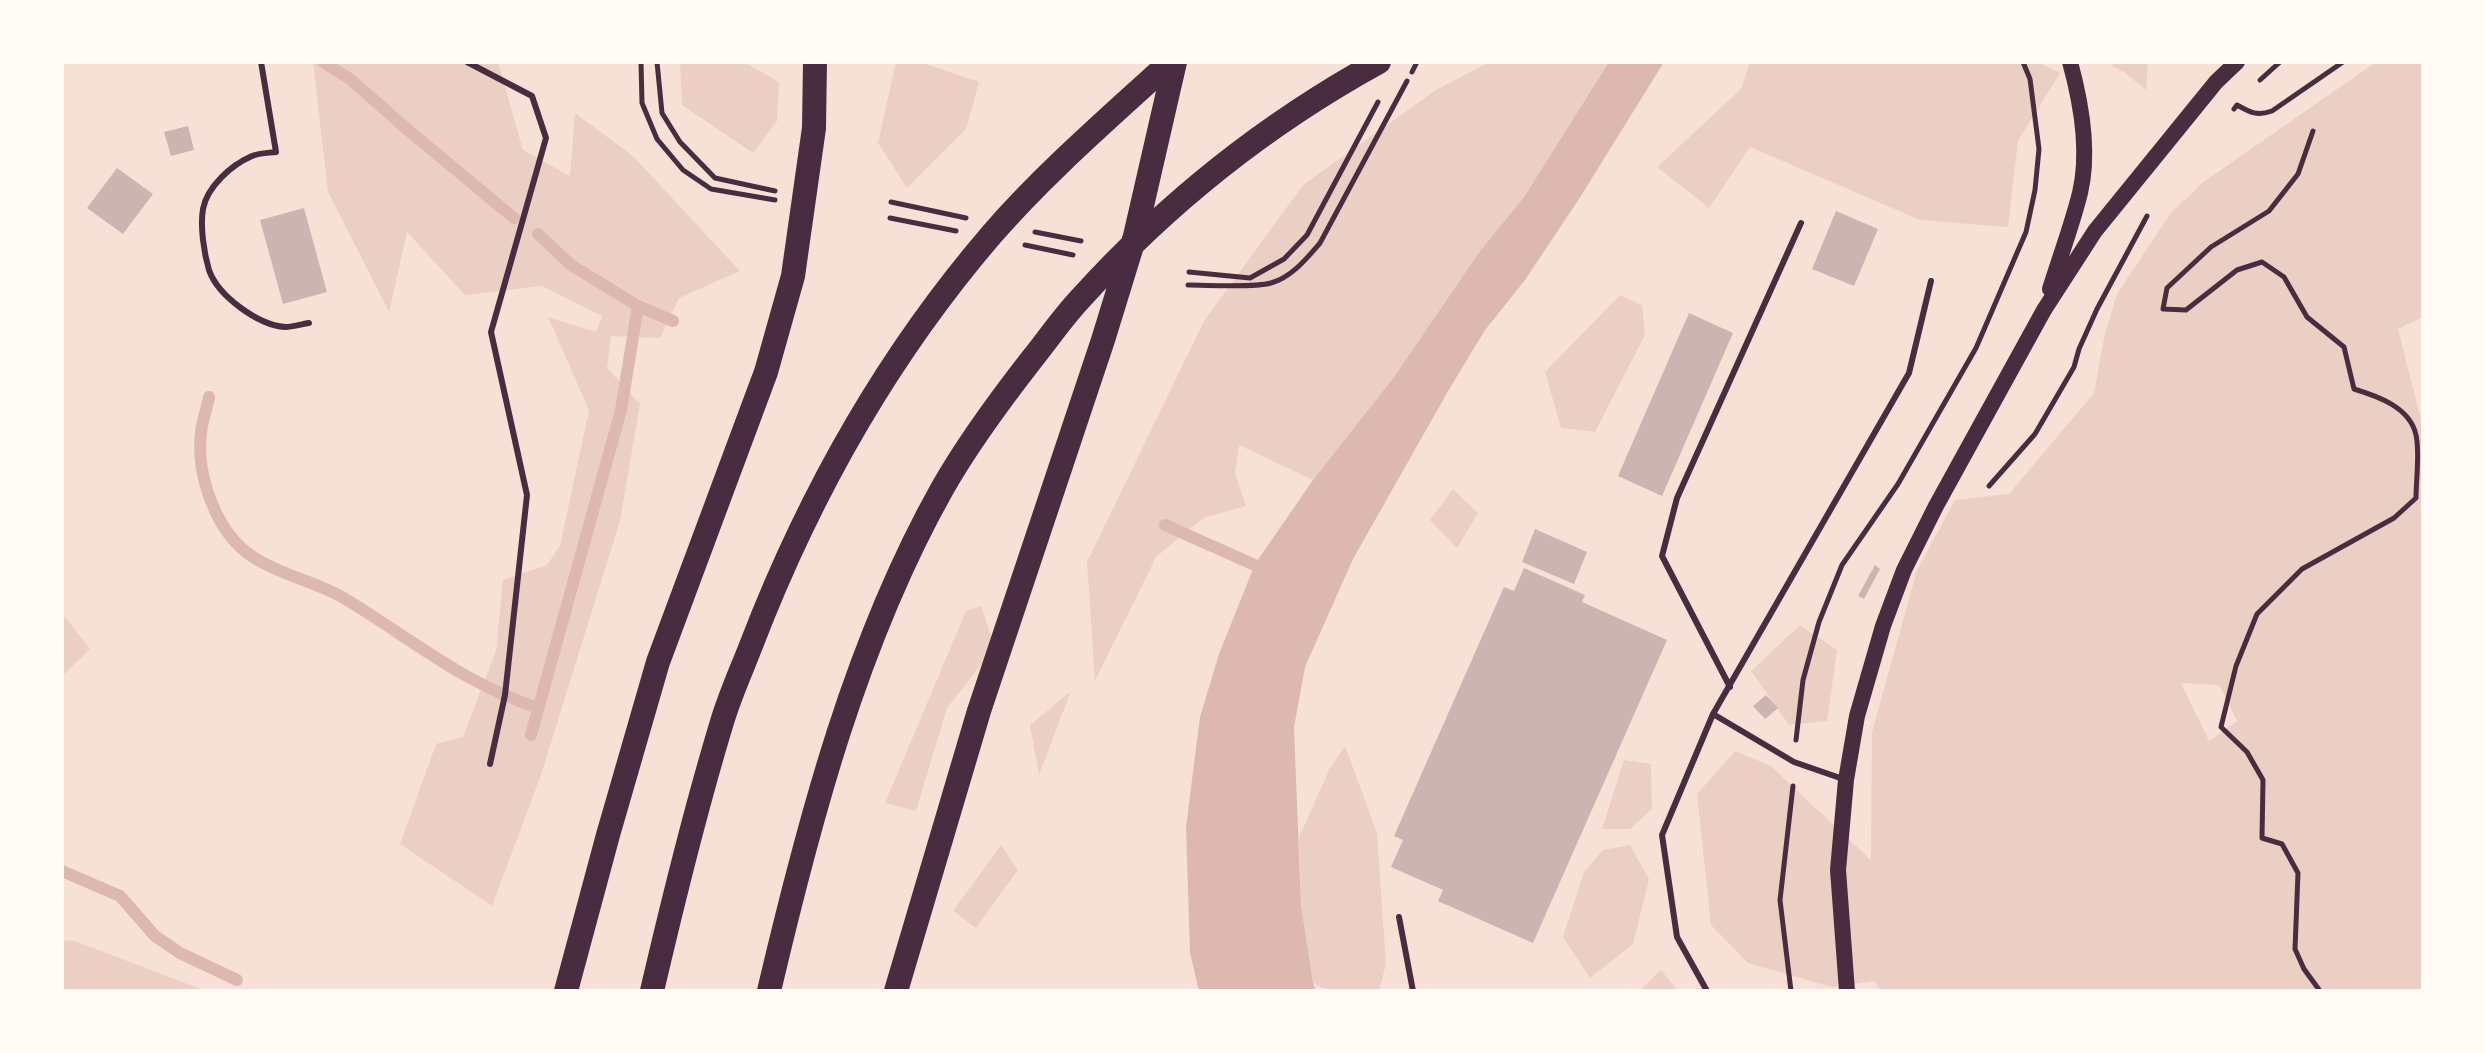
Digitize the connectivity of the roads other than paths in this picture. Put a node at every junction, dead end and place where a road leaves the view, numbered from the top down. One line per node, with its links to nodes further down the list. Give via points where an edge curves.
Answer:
1 (261, 62): 11 (lane, via 276,152 253,156 214,185 203,208 210,273 229,298 255,318 284,327)
2 (467, 62): 14 (lane, via 532,96 546,138 491,332 527,495 505,695)
3 (815, 62): 17 (highway, via 814,128 793,276 766,372 658,662)
4 (1173, 62): 18 (highway, via 1070,153 992,234 901,351 828,473 775,583 723,719); 20 (highway, via 1135,236 979,711)
5 (1379, 62): 19 (highway, via 1234,154 1160,219 1080,298 1001,399 942,488 891,593 839,729)
6 (2070, 62): 10 (main road, via 2084,143 2081,190)
7 (2237, 62): 10 (main road, via 2095,231)
8 (1801, 223): 12 (lane, via 1677,498 1662,556)
9 (1931, 281): 12 (lane, via 1909,373)
10 (2044, 310): 15 (main road, via 1904,570 1857,716)
11 (309, 323)
12 (1730, 687): 13 (lane)
13 (1713, 714): 15 (lane, via 1794,762); 22 (lane, via 1662,835 1677,937)
14 (490, 764)
15 (1846, 780): 23 (main road, via 1838,870)
16 (1399, 917): 21 (lane)
17 (566, 991)
18 (652, 991)
19 (769, 991)
20 (896, 991)
21 (1413, 991)
22 (1707, 991)
23 (1847, 991)

